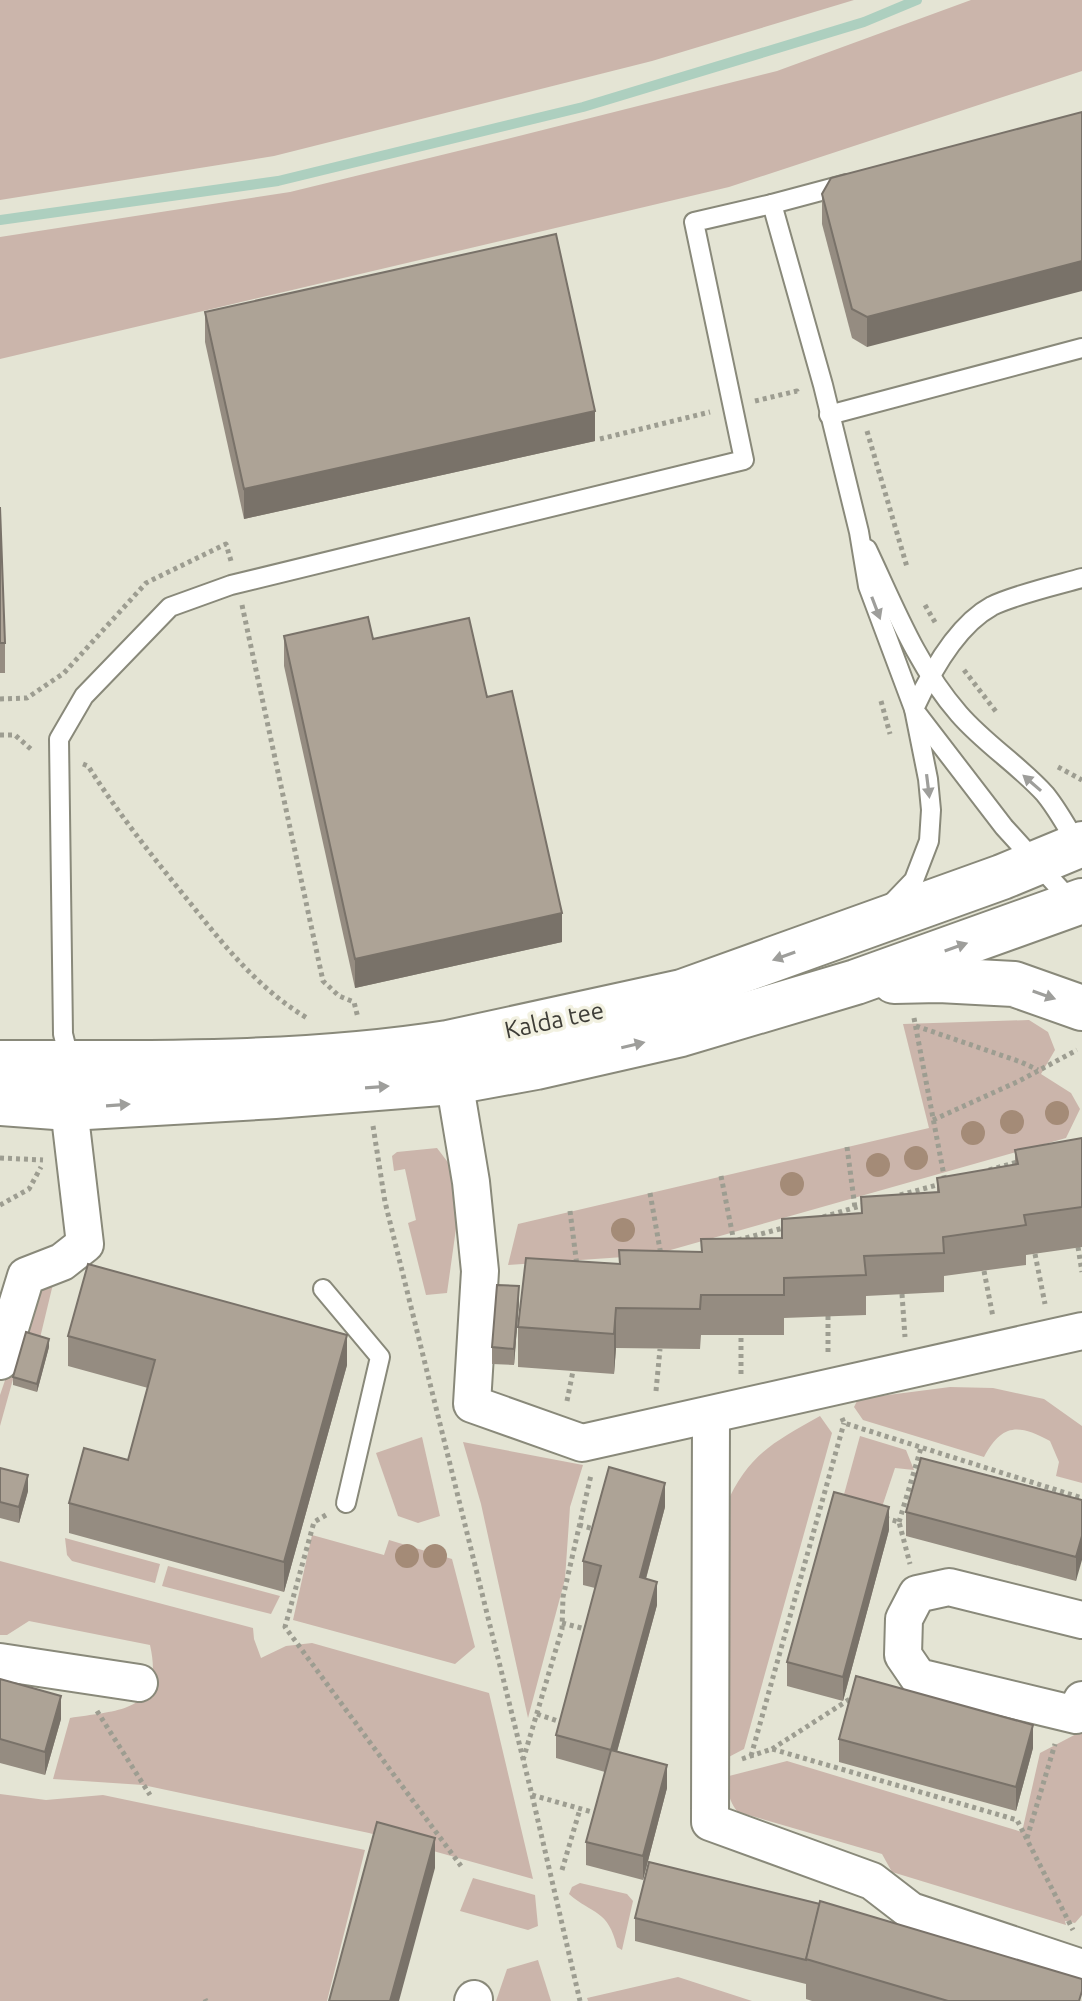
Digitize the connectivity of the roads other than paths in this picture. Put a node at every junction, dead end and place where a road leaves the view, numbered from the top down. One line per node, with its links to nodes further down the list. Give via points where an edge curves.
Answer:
1 (860, 181): 2 (lane)
2 (772, 204): 4 (lane); 20 (lane, via 694,222 744,460 237,583 170,607 84,696 59,739 63,1034)
3 (1082, 348): 4 (lane)
4 (829, 415): 5 (lane)
5 (859, 532): 7 (lane); 8 (lane, one-way to 8, via 868,586)
6 (1082, 578): 7 (lane, via 992,606 949,646)
7 (930, 675): 8 (lane); 9 (lane, one-way to 7, via 1044,793 958,713)
8 (914, 709): 10 (lane); 12 (lane, one-way to 12, via 928,779 929,841 914,880 893,903)
9 (1081, 847): 10 (street, Kalda tee); 11 (street, via 1072,877)
10 (1036, 864): 11 (lane); 12 (street, Kalda tee)
11 (1080, 909): 13 (street, Kalda tee, one-way to 11)
12 (847, 933): 19 (street, Kalda tee, one-way to 19, via 682,992)
13 (856, 982): 14 (street, one-way to 14, via 1014,984); 19 (street, Kalda tee, one-way to 13, via 536,1067 681,1034)
14 (1082, 1008)
15 (225, 1043): 17 (lane)
16 (125, 1044): 20 (lane)
17 (363, 1055): 19 (street, Kalda tee); 20 (street, Kalda tee); 22 (street, Kalda tee, one-way to 17)
18 (0, 1063): 20 (street, Kalda tee)
19 (451, 1063): 26 (street, via 480,1271 472,1404 582,1443)
20 (70, 1064): 22 (street)
21 (0, 1103): 22 (street, Kalda tee)
22 (69, 1108): 25 (street, via 85,1244 62,1262 26,1276)
23 (323, 1289): 27 (lane, via 380,1357)
24 (1067, 1334): 26 (street)
25 (0, 1361)
26 (711, 1416): 32 (street, via 710,1822 872,1881 911,1911)
27 (346, 1503)
28 (1082, 1620): 31 (street, via 949,1587 917,1594 904,1619 903,1655 918,1677)
29 (0, 1662): 30 (street)
30 (139, 1683)
31 (1073, 1706)
32 (1077, 1967)

